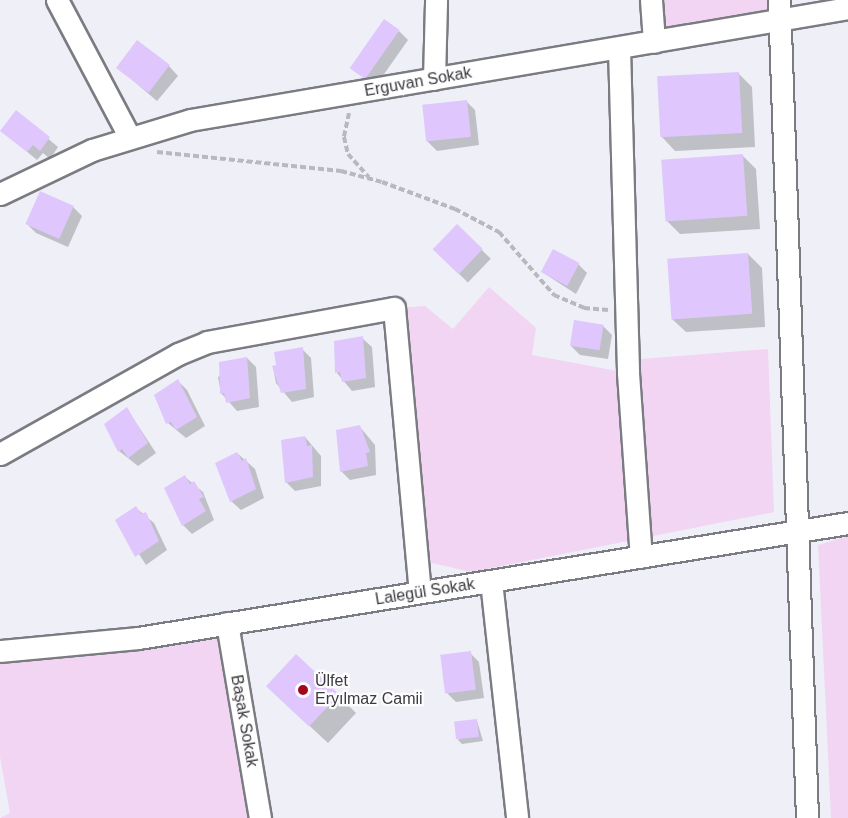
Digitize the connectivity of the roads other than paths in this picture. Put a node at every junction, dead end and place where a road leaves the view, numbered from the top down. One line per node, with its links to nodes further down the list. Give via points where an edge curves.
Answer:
1 (57, 0): 9 (street)
2 (436, 0): 8 (street)
3 (651, 0): 6 (street)
4 (848, 8): 5 (street, Erguvan Sokak)
5 (780, 10): 6 (street, Erguvan Sokak); 13 (street)
6 (654, 42): 7 (street, Erguvan Sokak)
7 (619, 48): 8 (street, Erguvan Sokak); 14 (street, via 627,312)
8 (434, 79): 9 (street, Erguvan Sokak, via 190,120)
9 (129, 136): 10 (street, Erguvan Sokak)
10 (0, 194)
11 (0, 454): 16 (street, via 178,354 207,342 394,308)
12 (848, 523): 13 (street, Lalegül Sokak)
13 (797, 531): 14 (street, Lalegül Sokak); 21 (street)
14 (641, 557): 15 (street, Lalegül Sokak)
15 (491, 581): 16 (street, Lalegül Sokak); 20 (street)
16 (420, 592): 17 (street, Lalegül Sokak)
17 (227, 623): 18 (street, Lalegül Sokak, via 66,647); 19 (street, Başak Sokak)
18 (0, 651)
19 (261, 818)
20 (518, 818)
21 (807, 818)

